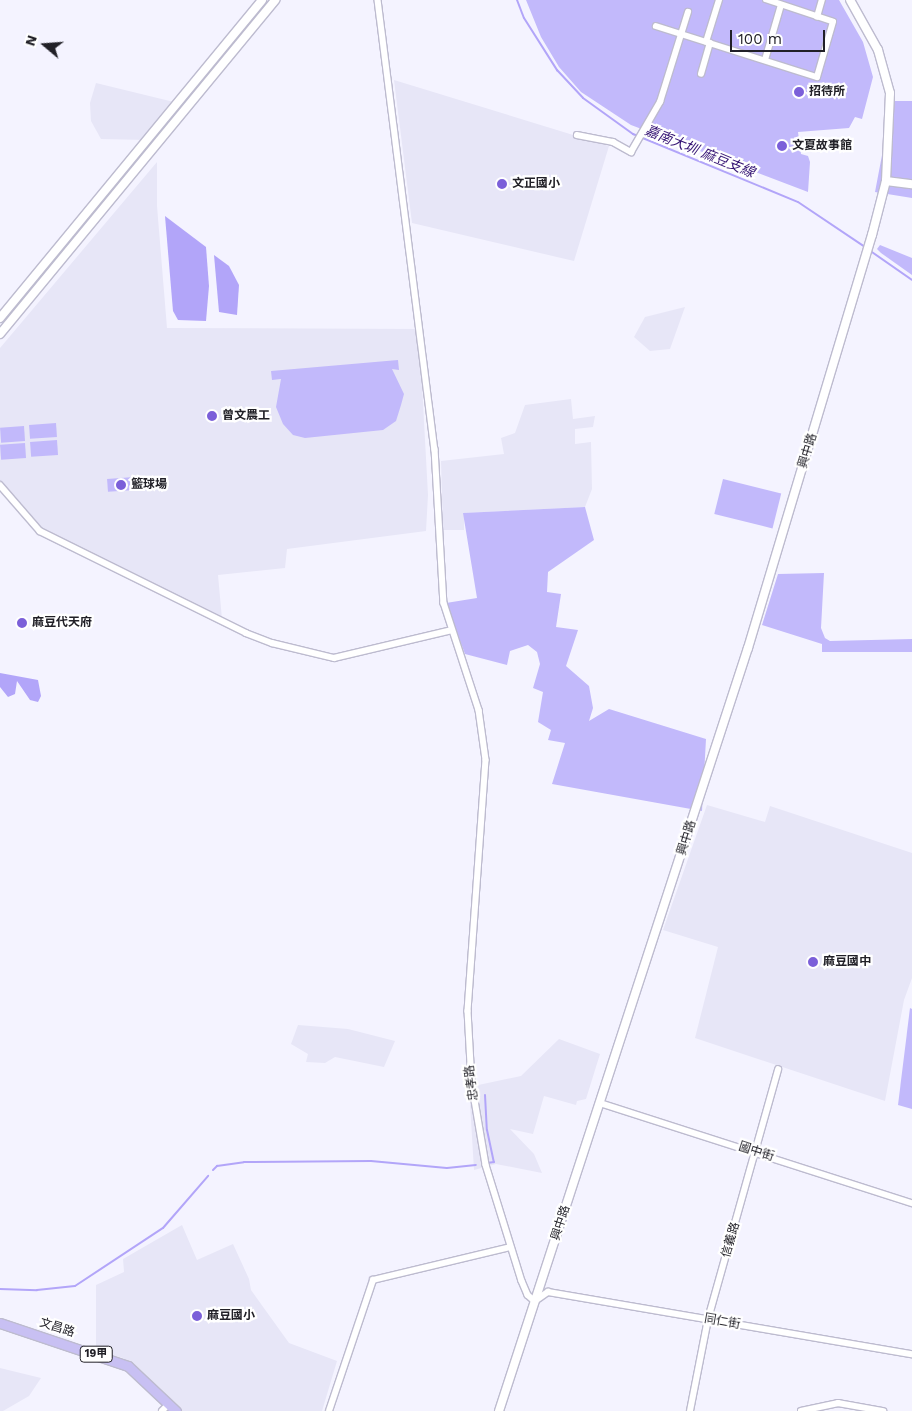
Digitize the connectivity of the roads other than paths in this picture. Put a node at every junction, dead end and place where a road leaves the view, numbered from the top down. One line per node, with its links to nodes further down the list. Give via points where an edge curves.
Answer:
1 (262, 0): 19 (main road)
2 (275, 0): 20 (main road)
3 (378, 0): 22 (street, 忠孝路, via 427,374 435,449 442,591)
4 (719, 0): 13 (street)
5 (767, 0): 8 (street)
6 (822, 0): 10 (street)
7 (850, 0): 17 (main road, 興中路, via 878,50 890,90)
8 (777, 2): 10 (street); 14 (street)
9 (688, 12): 12 (street)
10 (817, 16): 14 (street, via 833,22 817,77)
11 (656, 26): 12 (street)
12 (681, 34): 13 (street); 16 (street, via 660,102 631,152 613,142)
13 (708, 43): 14 (street); 15 (street)
14 (765, 60)
15 (700, 74)
16 (577, 135)
17 (886, 181): 18 (main road); 24 (main road, 興中路, via 756,625)
18 (912, 184)
19 (0, 318)
20 (0, 334)
21 (0, 485): 22 (street, via 40,531 246,633 272,642 334,658)
22 (452, 630): 27 (street, 忠孝路, via 479,710 486,760 468,1011 472,1084 486,1165)
23 (778, 1070): 25 (street, 信義路)
24 (600, 1103): 25 (street, 國中街); 28 (main road, 興中路)
25 (754, 1151): 26 (street, 國中街); 29 (street, 信義路)
26 (912, 1203)
27 (510, 1247): 28 (street, 忠孝路, via 528,1295); 34 (street, via 373,1280)
28 (535, 1301): 29 (street, 同仁街, via 548,1292); 35 (main road, 興中路)
29 (708, 1319): 31 (street, 同仁街); 36 (street, 信義路)
30 (0, 1324): 32 (main road, 文昌路 / 19甲, via 116,1360 128,1366)
31 (912, 1354)
32 (173, 1408): 33 (street)
33 (162, 1411)
34 (329, 1411)
35 (499, 1411)
36 (690, 1411)
37 (801, 1411): 38 (street, via 838,1403)
38 (882, 1411)

